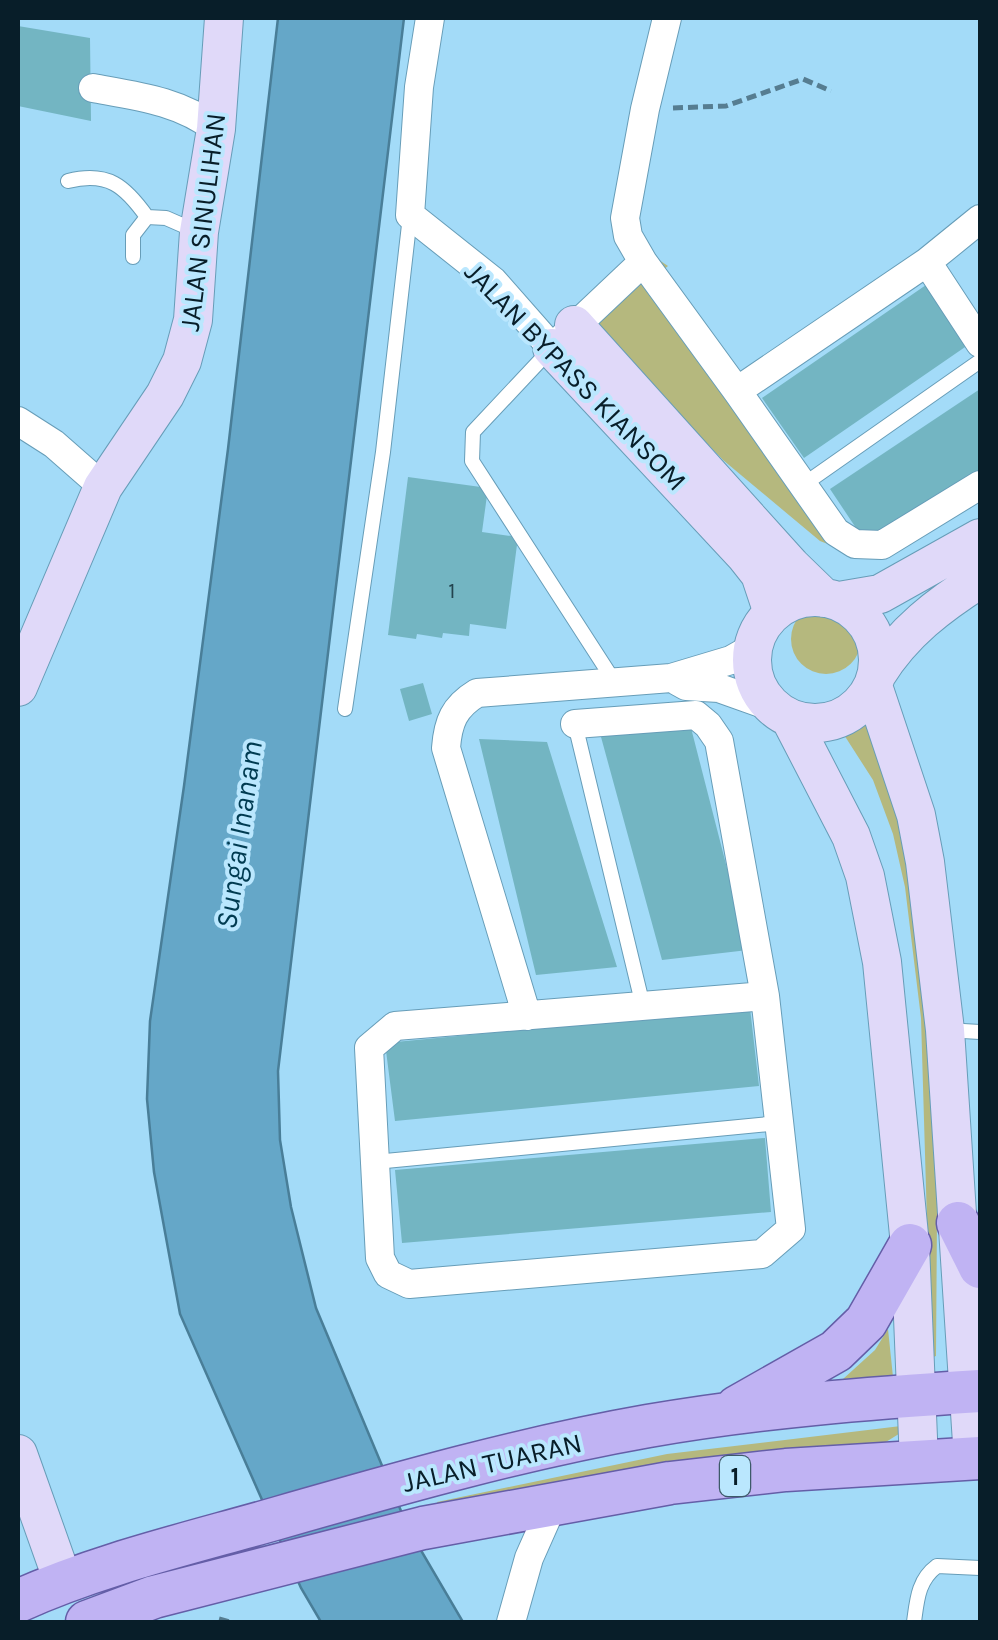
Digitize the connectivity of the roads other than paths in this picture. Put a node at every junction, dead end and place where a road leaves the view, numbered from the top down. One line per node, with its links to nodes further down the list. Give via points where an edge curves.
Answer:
1 (224, 18): 5 (street, JALAN SINULIHAN)
2 (430, 18): 7 (street)
3 (668, 18): 12 (street, via 625,218)
4 (93, 88): 5 (street, via 195,112)
5 (216, 129): 10 (street, JALAN SINULIHAN)
6 (68, 181): 8 (lane, via 92,175 128,190)
7 (410, 215): 14 (street, JALAN BYPASS KIANSOM); 31 (lane)
8 (147, 217): 10 (lane); 11 (lane, via 133,235)
9 (980, 220): 13 (street)
10 (199, 232): 21 (street, JALAN SINULIHAN, via 193,320 182,361)
11 (133, 257)
12 (644, 262): 14 (street); 17 (street)
13 (927, 262): 15 (street); 17 (street)
14 (563, 336): 24 (street, via 790,566); 25 (street, JALAN BYPASS KIANSOM, via 760,574); 29 (lane, via 472,432 472,460)
15 (980, 343)
16 (980, 361): 19 (lane)
17 (737, 391): 19 (street)
18 (18, 421): 21 (street)
19 (803, 484): 20 (street, via 836,532 855,544 882,546)
20 (980, 484)
21 (103, 487): 30 (street, JALAN SINULIHAN)
22 (980, 538): 24 (street, via 880,594)
23 (980, 579): 28 (street, via 914,627)
24 (832, 600): 25 (street, via 806,597); 28 (street, via 867,623 875,639)
25 (773, 613): 26 (street)
26 (754, 647): 27 (street); 32 (street, via 754,676)
27 (671, 678): 29 (street); 32 (street, via 720,688)
28 (875, 680): 32 (street, via 862,702 829,722); 37 (street, via 916,814)
29 (614, 681): 36 (street, via 477,693 460,704 448,726 446,748)
30 (18, 686)
31 (345, 709)
32 (782, 713): 41 (street, via 866,876 882,962)
33 (575, 724): 34 (street, via 696,716 708,724 719,741); 35 (lane)
34 (764, 996): 35 (street); 38 (street)
35 (644, 1006): 36 (street)
36 (527, 1016): 39 (street, via 394,1026 369,1048)
37 (963, 1031): 40 (street)
38 (779, 1123): 39 (lane); 39 (street, via 790,1230 762,1254 409,1284 388,1274 380,1258)
39 (375, 1162)
40 (958, 1223): 42 (main road); 43 (street)
41 (910, 1245): 44 (street); 45 (main road, via 866,1322 836,1350)
42 (980, 1267)
43 (975, 1392): 44 (main road, JALAN TUARAN / 1); 47 (street)
44 (916, 1396): 45 (main road, JALAN TUARAN / 1); 48 (street)
45 (724, 1414): 51 (main road, JALAN TUARAN / 1, via 419,1478)
46 (18, 1454): 51 (street)
47 (977, 1458): 48 (main road, JALAN TUARAN / 1)
48 (919, 1462): 49 (main road, JALAN TUARAN / 1, via 670,1483)
49 (553, 1504): 53 (main road, JALAN TUARAN / 1, via 256,1570 154,1596); 54 (street, via 528,1558)
50 (980, 1568): 55 (lane, via 937,1566 929,1572)
51 (62, 1581): 52 (main road, JALAN TUARAN / 1)
52 (18, 1601)
53 (87, 1622)
54 (511, 1622)
55 (914, 1622)

